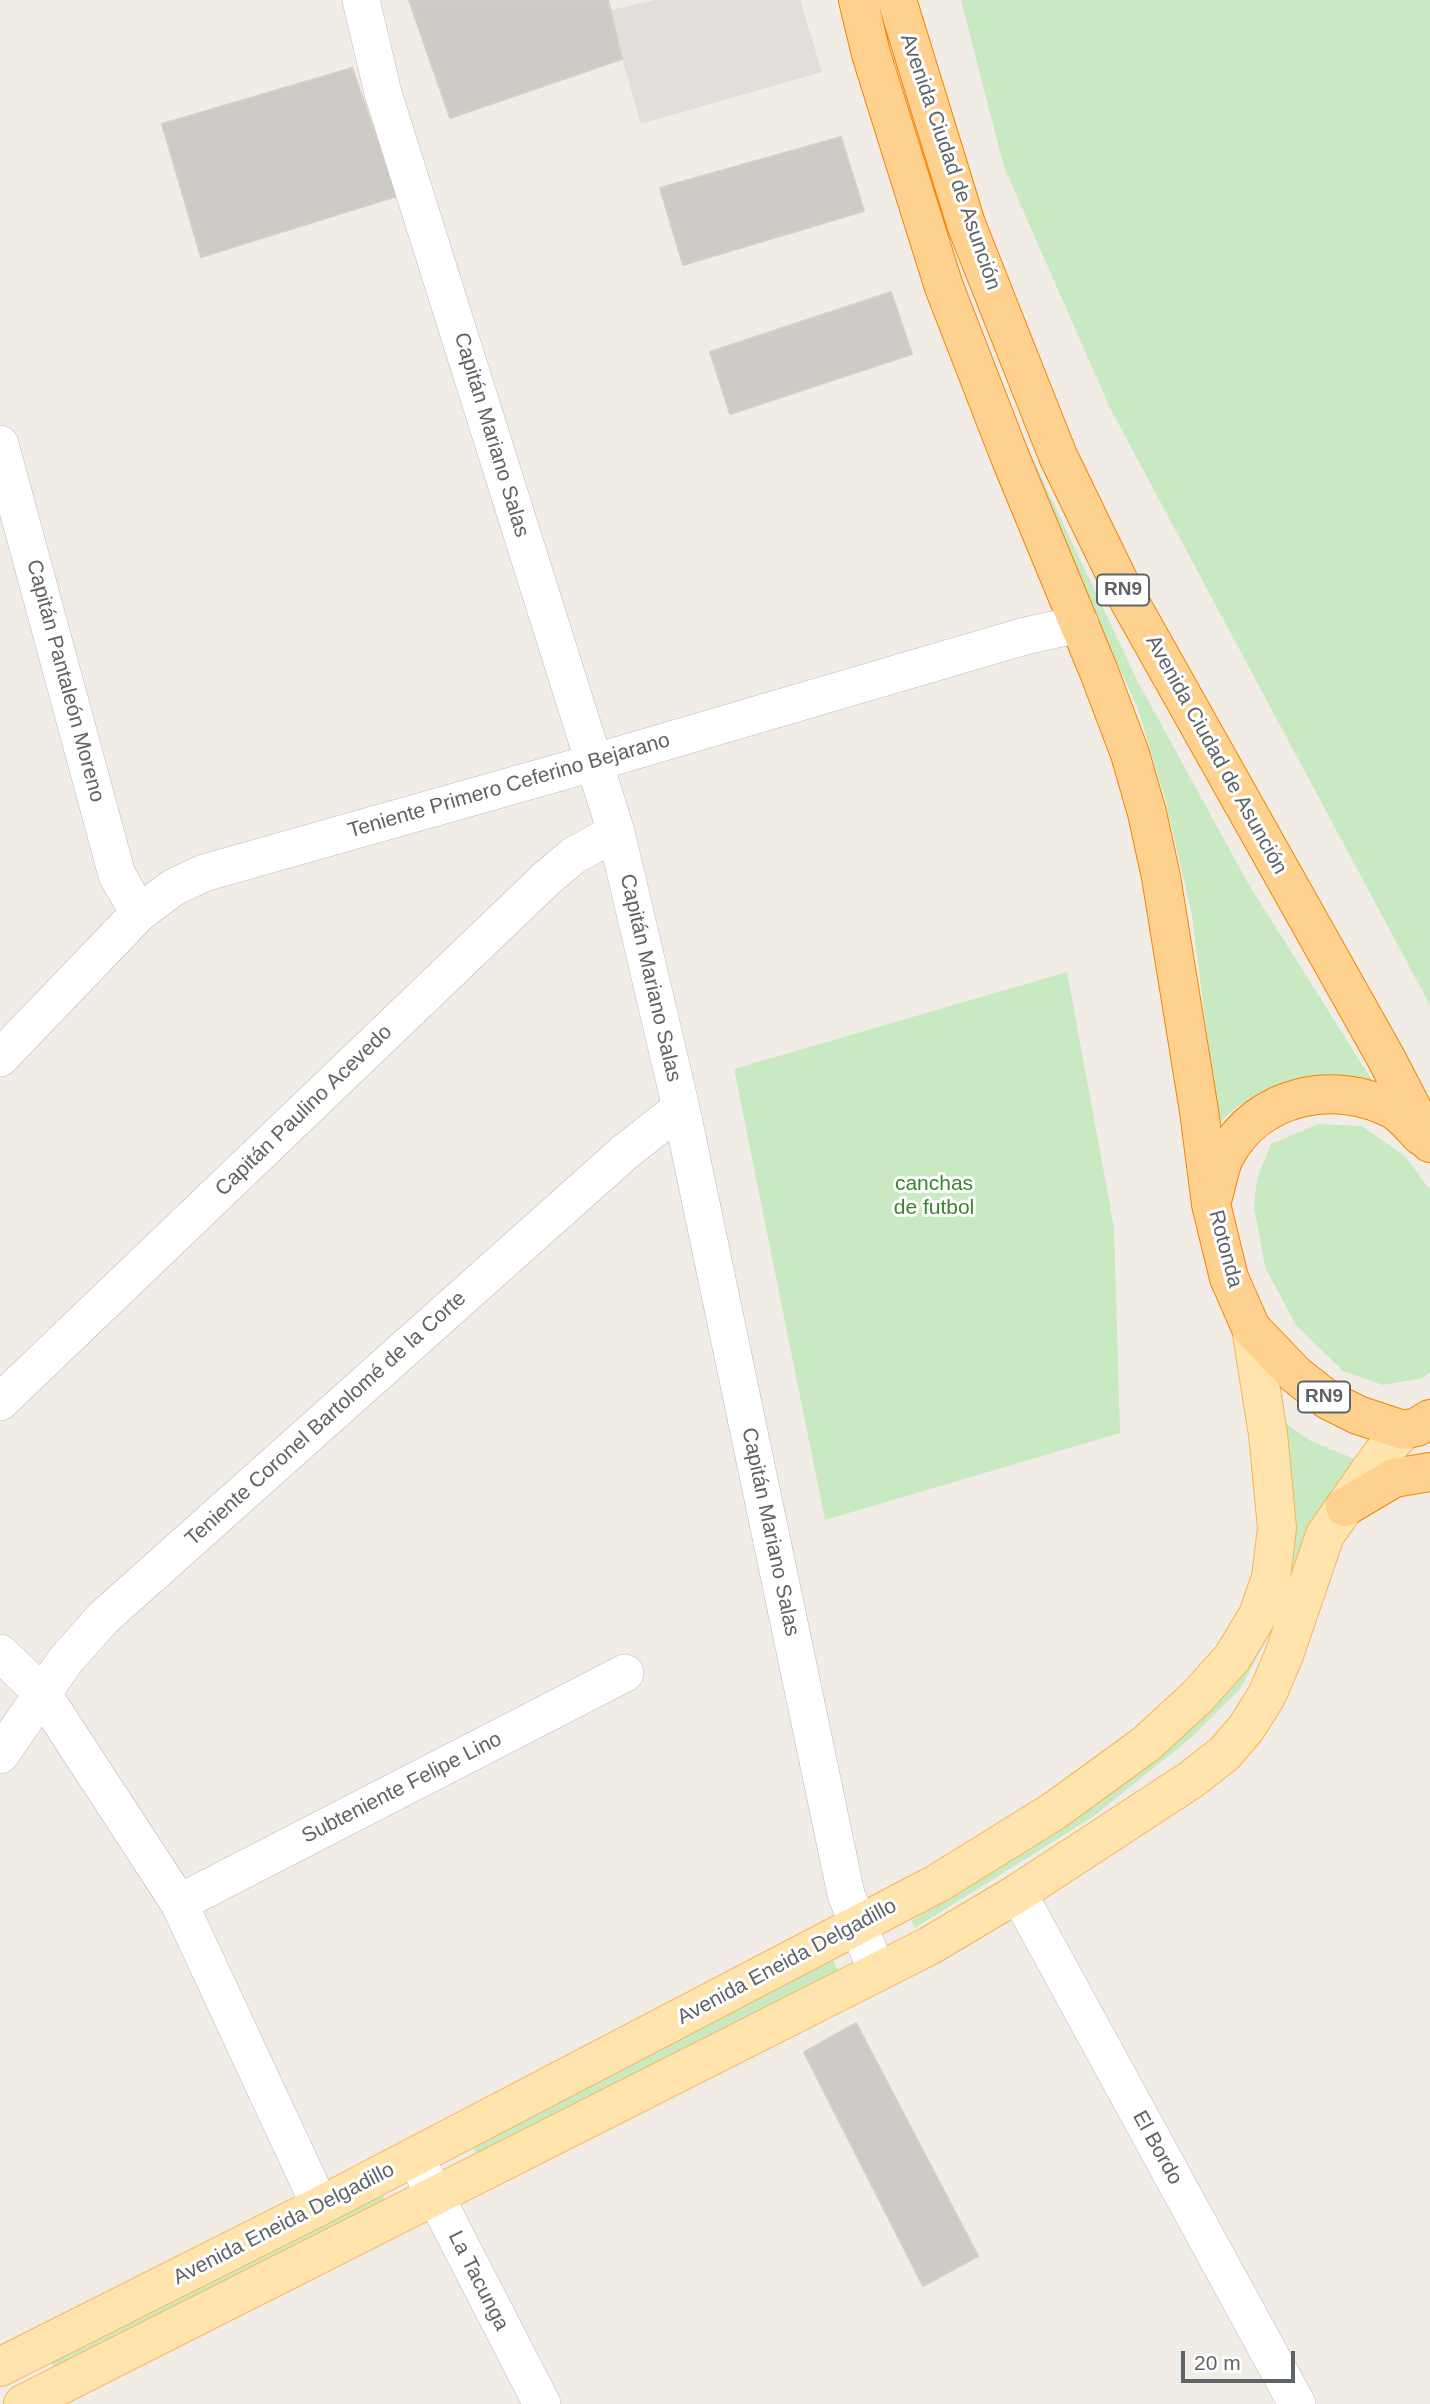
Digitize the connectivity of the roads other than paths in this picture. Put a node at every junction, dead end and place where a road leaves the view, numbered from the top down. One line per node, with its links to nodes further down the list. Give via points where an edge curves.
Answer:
1 (361, 0): 6 (street, Capitán Mariano Salas, via 383,93)
2 (858, 0): 5 (highway, Avenida Ciudad de Asunción / RN9, via 944,287)
3 (897, 0): 11 (highway, Avenida Ciudad de Asunción / RN9, via 966,224 1058,456 1123,590)
4 (0, 444): 8 (street, Capitán Pantaleón Moreno, via 117,875)
5 (1080, 624): 6 (street, Teniente Primero Ceferino Bejarano, via 1025,636); 12 (highway, Avenida Ciudad de Asunción / RN9, via 1130,754 1147,813)
6 (596, 762): 7 (street, Capitán Mariano Salas); 8 (street, Teniente Primero Ceferino Bejarano, via 204,873 174,887)
7 (617, 832): 10 (street, Capitán Mariano Salas); 14 (street, Capitán Paulino Acevedo, via 573,856 546,879)
8 (139, 913): 9 (street, Teniente Primero Ceferino Bejarano)
9 (0, 1058)
10 (681, 1108): 20 (street, Teniente Coronel Bartolomé de la Corte, via 625,1152 103,1618); 24 (street, Capitán Mariano Salas, via 846,1894)
11 (1430, 1144): 12 (highway, Rotonda / RN9, via 1396,1111 1360,1096 1301,1096 1272,1108 1246,1127 1224,1157)
12 (1211, 1204): 13 (highway, Rotonda / RN9, via 1229,1278)
13 (1251, 1328): 15 (highway, Rotonda / RN9, via 1296,1375 1328,1400 1358,1415); 24 (main road, Avenida Eneida Delgadillo, via 1277,1528 1271,1578 1258,1615 1232,1658 1146,1744 1054,1811 938,1883)
14 (0, 1402)
15 (1420, 1428): 17 (main road, Avenida Eneida Delgadillo, via 1381,1455)
16 (1430, 1472): 17 (highway, via 1394,1478)
17 (1345, 1507): 22 (main road, Avenida Eneida Delgadillo, via 1325,1535 1284,1655 1247,1727 1192,1779)
18 (0, 1653): 20 (street)
19 (625, 1673): 23 (street, Subteniente Felipe Lino)
20 (43, 1693): 21 (street, Teniente Coronel Bartolomé de la Corte); 23 (street)
21 (0, 1755)
22 (1018, 1893): 25 (main road, Avenida Eneida Delgadillo); 32 (street, El Bordo)
23 (179, 1903): 28 (street)
24 (857, 1925): 25 (street, Capitán Mariano Salas); 26 (main road, Avenida Eneida Delgadillo)
25 (877, 1972): 27 (main road, Avenida Eneida Delgadillo)
26 (415, 2157): 27 (street, La Tacunga); 28 (main road, Avenida Eneida Delgadillo)
27 (435, 2197): 30 (main road, Avenida Eneida Delgadillo); 31 (street, La Tacunga)
28 (320, 2206): 29 (main road, Avenida Eneida Delgadillo)
29 (0, 2367)
30 (23, 2404)
31 (542, 2404)
32 (1297, 2404)

